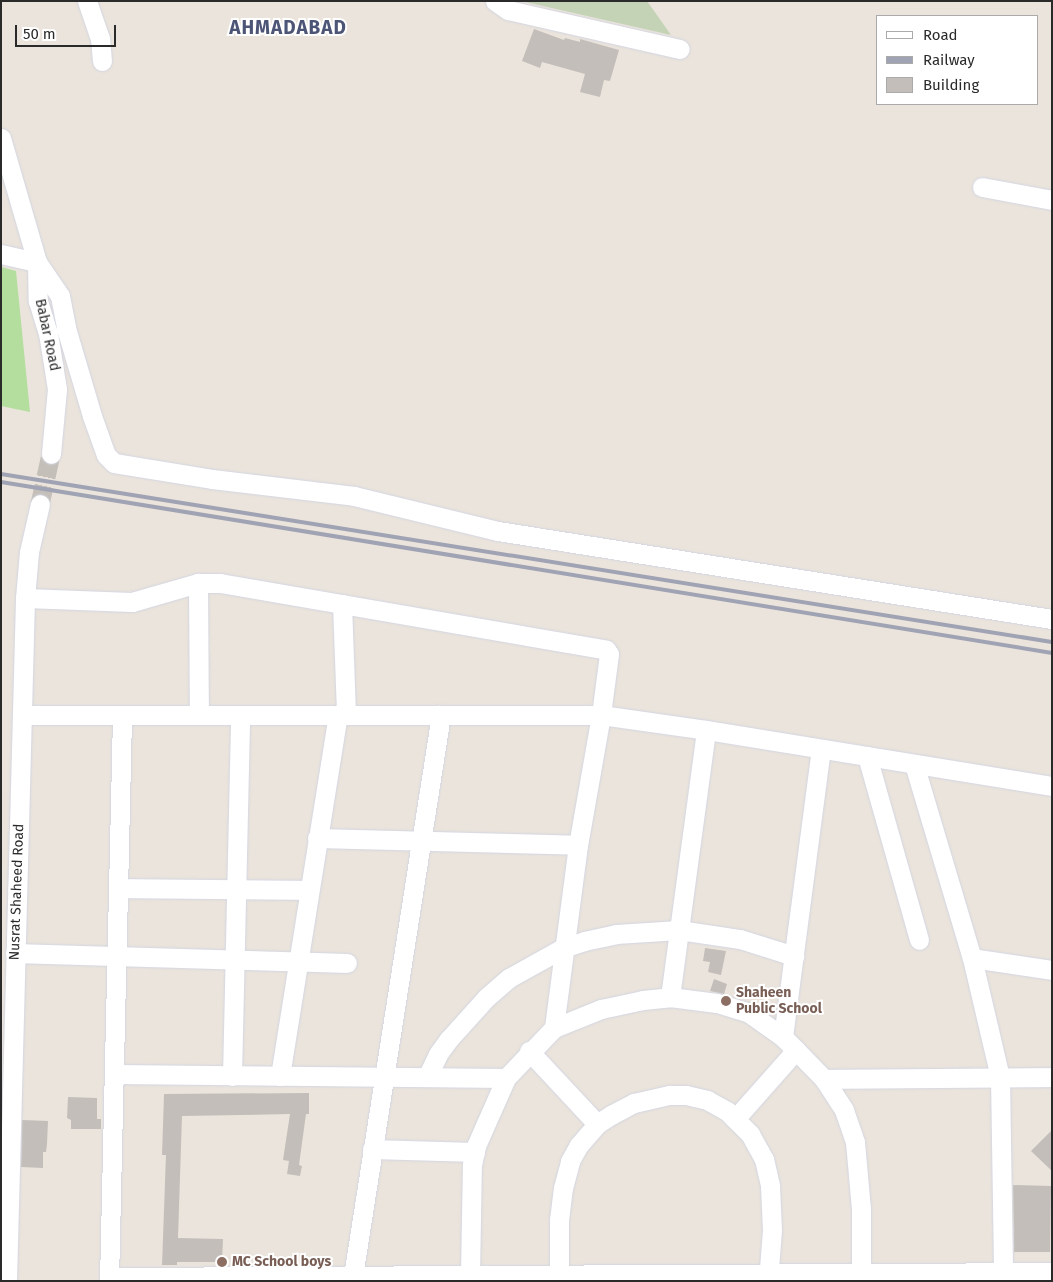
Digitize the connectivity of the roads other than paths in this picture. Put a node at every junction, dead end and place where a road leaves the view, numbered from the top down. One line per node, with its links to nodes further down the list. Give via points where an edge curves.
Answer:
1 (87, 1): 4 (street, via 100,38)
2 (495, 1): 3 (street, via 508,10)
3 (680, 49)
4 (102, 60)
5 (1, 138): 9 (street)
6 (982, 187): 7 (street)
7 (1052, 200)
8 (1, 254): 9 (street)
9 (37, 262): 10 (street, Babar Road, via 38,301 55,369 56,414); 15 (street, via 60,296 92,416 106,455 114,463 354,496 498,531)
10 (51, 454)
11 (40, 504): 13 (street, Nusrat Shaheed Road, via 29,552)
12 (198, 583): 13 (street, via 132,602); 14 (street, via 220,583); 18 (street)
13 (25, 598): 16 (street, Nusrat Shaheed Road)
14 (342, 604): 20 (street); 22 (street, via 606,650 609,654)
15 (1052, 619)
16 (22, 715): 17 (street); 32 (street, Nusrat Shaheed Road)
17 (122, 715): 18 (street); 33 (street)
18 (199, 715): 19 (street)
19 (240, 715): 20 (street); 34 (street)
20 (342, 715): 21 (street); 28 (street)
21 (441, 715): 22 (street); 29 (street)
22 (601, 715): 23 (street); 30 (street)
23 (706, 730): 24 (street); 36 (street)
24 (821, 749): 25 (street); 41 (street)
25 (867, 756): 26 (street); 37 (street)
26 (914, 764): 27 (street); 42 (street)
27 (1052, 786)
28 (317, 838): 29 (street); 35 (street)
29 (420, 842): 30 (street); 55 (street)
30 (578, 845): 38 (street)
31 (1, 859): 32 (street)
32 (18, 870): 39 (street, Nusrat Shaheed Road)
33 (118, 888): 34 (street); 40 (street)
34 (236, 889): 35 (street); 43 (street)
35 (309, 890): 44 (street)
36 (679, 930): 38 (street, via 616,934); 41 (street, via 740,939); 47 (street)
37 (919, 940)
38 (563, 948): 48 (street); 56 (street, via 509,978 487,997 449,1039)
39 (15, 953): 40 (street); 75 (street, Nusrat Shaheed Road)
40 (117, 956): 43 (street); 52 (street)
41 (794, 956): 49 (street)
42 (972, 958): 46 (street); 57 (street)
43 (234, 959): 44 (street); 53 (street)
44 (299, 961): 45 (street); 54 (street)
45 (347, 963)
46 (1052, 970)
47 (670, 998): 48 (street, via 601,1008); 49 (street, via 734,1008)
48 (554, 1028): 51 (street)
49 (783, 1037): 50 (street)
50 (796, 1050): 60 (street); 61 (street)
51 (529, 1051): 59 (street); 62 (street)
52 (114, 1074): 53 (street); 74 (street)
53 (232, 1076): 54 (street)
54 (280, 1076): 55 (street)
55 (384, 1077): 56 (street); 63 (street)
56 (426, 1077): 59 (street)
57 (1000, 1077): 58 (street); 60 (street); 65 (street)
58 (1052, 1077)
59 (506, 1078): 64 (street)
60 (824, 1079): 67 (street, via 844,1110 855,1142 861,1209)
61 (735, 1119): 62 (street, via 708,1100 670,1095 634,1103); 70 (street, via 750,1134 764,1159 770,1186 772,1230)
62 (597, 1124): 73 (street, via 570,1161 563,1188)
63 (372, 1150): 64 (street); 69 (street)
64 (475, 1152): 68 (street, via 470,1199)
65 (1004, 1272): 66 (street); 71 (street)
66 (1052, 1272)
67 (861, 1274): 70 (street); 71 (street)
68 (470, 1275): 72 (street); 73 (street)
69 (353, 1276): 72 (street); 74 (street)
70 (768, 1277): 73 (street)
71 (948, 1277)
72 (379, 1278)
73 (558, 1278)
74 (109, 1279)
75 (7, 1281)

